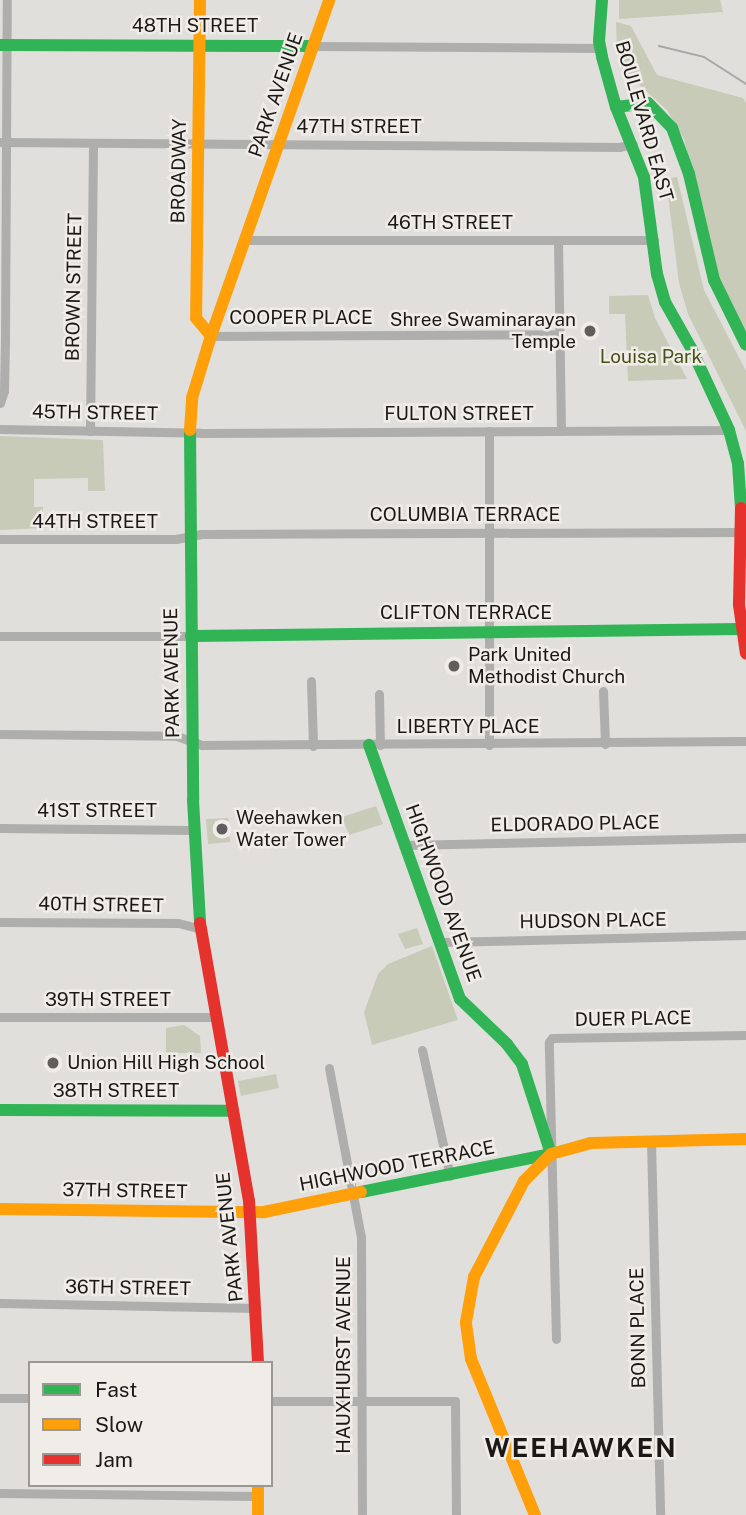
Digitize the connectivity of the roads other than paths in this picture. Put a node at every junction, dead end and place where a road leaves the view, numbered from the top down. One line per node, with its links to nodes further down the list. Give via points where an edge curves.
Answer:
1 (7, 0): 5 (street)
2 (200, 0): 6 (street, BROADWAY)
3 (329, 0): 7 (street, PARK AVENUE)
4 (602, 0): 8 (street, BOULEVARD EAST)
5 (3, 44): 6 (street, 48TH STREET); 10 (street)
6 (199, 46): 7 (street, 48TH STREET); 12 (street, BROADWAY)
7 (313, 46): 8 (street, 48TH STREET); 13 (street, PARK AVENUE)
8 (600, 48): 9 (street, BOULEVARD EAST)
9 (616, 107): 14 (street, BOULEVARD EAST); 22 (street, via 648,103 672,128 689,174 714,281)
10 (4, 142): 11 (street, 47TH STREET); 15 (street)
11 (93, 143): 12 (street, 47TH STREET); 26 (street, BROWN STREET)
12 (198, 144): 13 (street, 47TH STREET); 20 (street, BROADWAY, via 196,318)
13 (279, 144): 14 (street, 47TH STREET); 16 (street, PARK AVENUE)
14 (633, 144): 18 (street, BOULEVARD EAST, via 644,177)
15 (3, 240): 21 (street)
16 (246, 240): 17 (street, 46TH STREET); 20 (street, PARK AVENUE)
17 (558, 240): 18 (street, 46TH STREET); 19 (street)
18 (654, 240): 25 (street, BOULEVARD EAST, via 665,302)
19 (558, 334): 20 (street, COOPER PLACE); 28 (street)
20 (211, 336): 29 (street, PARK AVENUE, via 192,398)
21 (3, 341): 23 (street)
22 (746, 345)
23 (0, 403)
24 (0, 429): 26 (street, 45TH STREET)
25 (729, 430): 28 (street, FULTON STREET); 30 (street, BOULEVARD EAST, via 738,464)
26 (90, 431): 29 (street, 45TH STREET)
27 (489, 431): 28 (street, FULTON STREET); 29 (street, FULTON STREET); 31 (street)
28 (561, 431)
29 (190, 433): 32 (street, PARK AVENUE)
30 (741, 532): 31 (street, COLUMBIA TERRACE); 34 (street, BOULEVARD EAST)
31 (489, 533): 32 (street, COLUMBIA TERRACE); 35 (street)
32 (189, 537): 33 (street, 44TH STREET); 37 (street, PARK AVENUE)
33 (0, 539)
34 (741, 629): 35 (street, CLIFTON TERRACE); 38 (street, BOULEVARD EAST)
35 (489, 632): 37 (street, CLIFTON TERRACE); 47 (street)
36 (0, 636): 37 (street)
37 (191, 636): 43 (street, PARK AVENUE)
38 (746, 654)
39 (311, 681): 48 (street)
40 (603, 691): 45 (street)
41 (379, 694): 46 (street)
42 (0, 734): 43 (street, LIBERTY PLACE, via 177,736)
43 (192, 740): 48 (street, LIBERTY PLACE, via 202,745); 50 (street, PARK AVENUE)
44 (746, 741): 45 (street, LIBERTY PLACE)
45 (605, 744): 47 (street, LIBERTY PLACE)
46 (374, 745): 47 (street, LIBERTY PLACE); 48 (street, LIBERTY PLACE); 52 (street, HIGHWOOD AVENUE)
47 (489, 745)
48 (313, 746)
49 (0, 828): 50 (street, 41ST STREET)
50 (194, 830): 54 (street, PARK AVENUE)
51 (746, 838): 52 (street, ELDORADO PLACE)
52 (405, 845): 56 (street, HIGHWOOD AVENUE)
53 (0, 922): 54 (street, 40TH STREET, via 178,923)
54 (202, 929): 58 (street, PARK AVENUE)
55 (746, 935): 56 (street, HUDSON PLACE)
56 (440, 942): 66 (street, HIGHWOOD AVENUE, via 466,1008 507,1044 522,1064)
57 (0, 1017): 58 (street, 39TH STREET)
58 (215, 1017): 63 (street, PARK AVENUE)
59 (746, 1035): 66 (street, DUER PLACE, via 552,1038)
60 (422, 1050): 67 (street)
61 (329, 1068): 68 (street, HAUXHURST AVENUE)
62 (0, 1110): 63 (street, 38TH STREET)
63 (231, 1111): 70 (street, PARK AVENUE)
64 (746, 1139): 65 (street)
65 (651, 1140): 66 (street, via 591,1143); 85 (street, BONN PLACE)
66 (551, 1154): 67 (street, HIGHWOOD TERRACE); 73 (street); 84 (street, via 524,1181 489,1246 471,1284 466,1314 471,1359)
67 (450, 1176): 68 (street, HIGHWOOD TERRACE)
68 (353, 1195): 70 (street, HIGHWOOD TERRACE); 77 (street, HAUXHURST AVENUE, via 361,1237)
69 (0, 1209): 70 (street, 37TH STREET)
70 (250, 1212): 72 (street, PARK AVENUE)
71 (0, 1303): 72 (street, 36TH STREET)
72 (256, 1308): 74 (street, PARK AVENUE)
73 (556, 1339)
74 (258, 1361)
75 (0, 1398): 76 (street)
76 (28, 1398)
77 (362, 1400): 78 (street); 82 (street, HAUXHURST AVENUE); 83 (street, via 455,1401)
78 (273, 1401)
79 (258, 1491): 80 (street); 81 (street)
80 (0, 1493)
81 (258, 1515)
82 (362, 1515)
83 (456, 1515)
84 (535, 1515)
85 (660, 1515)

